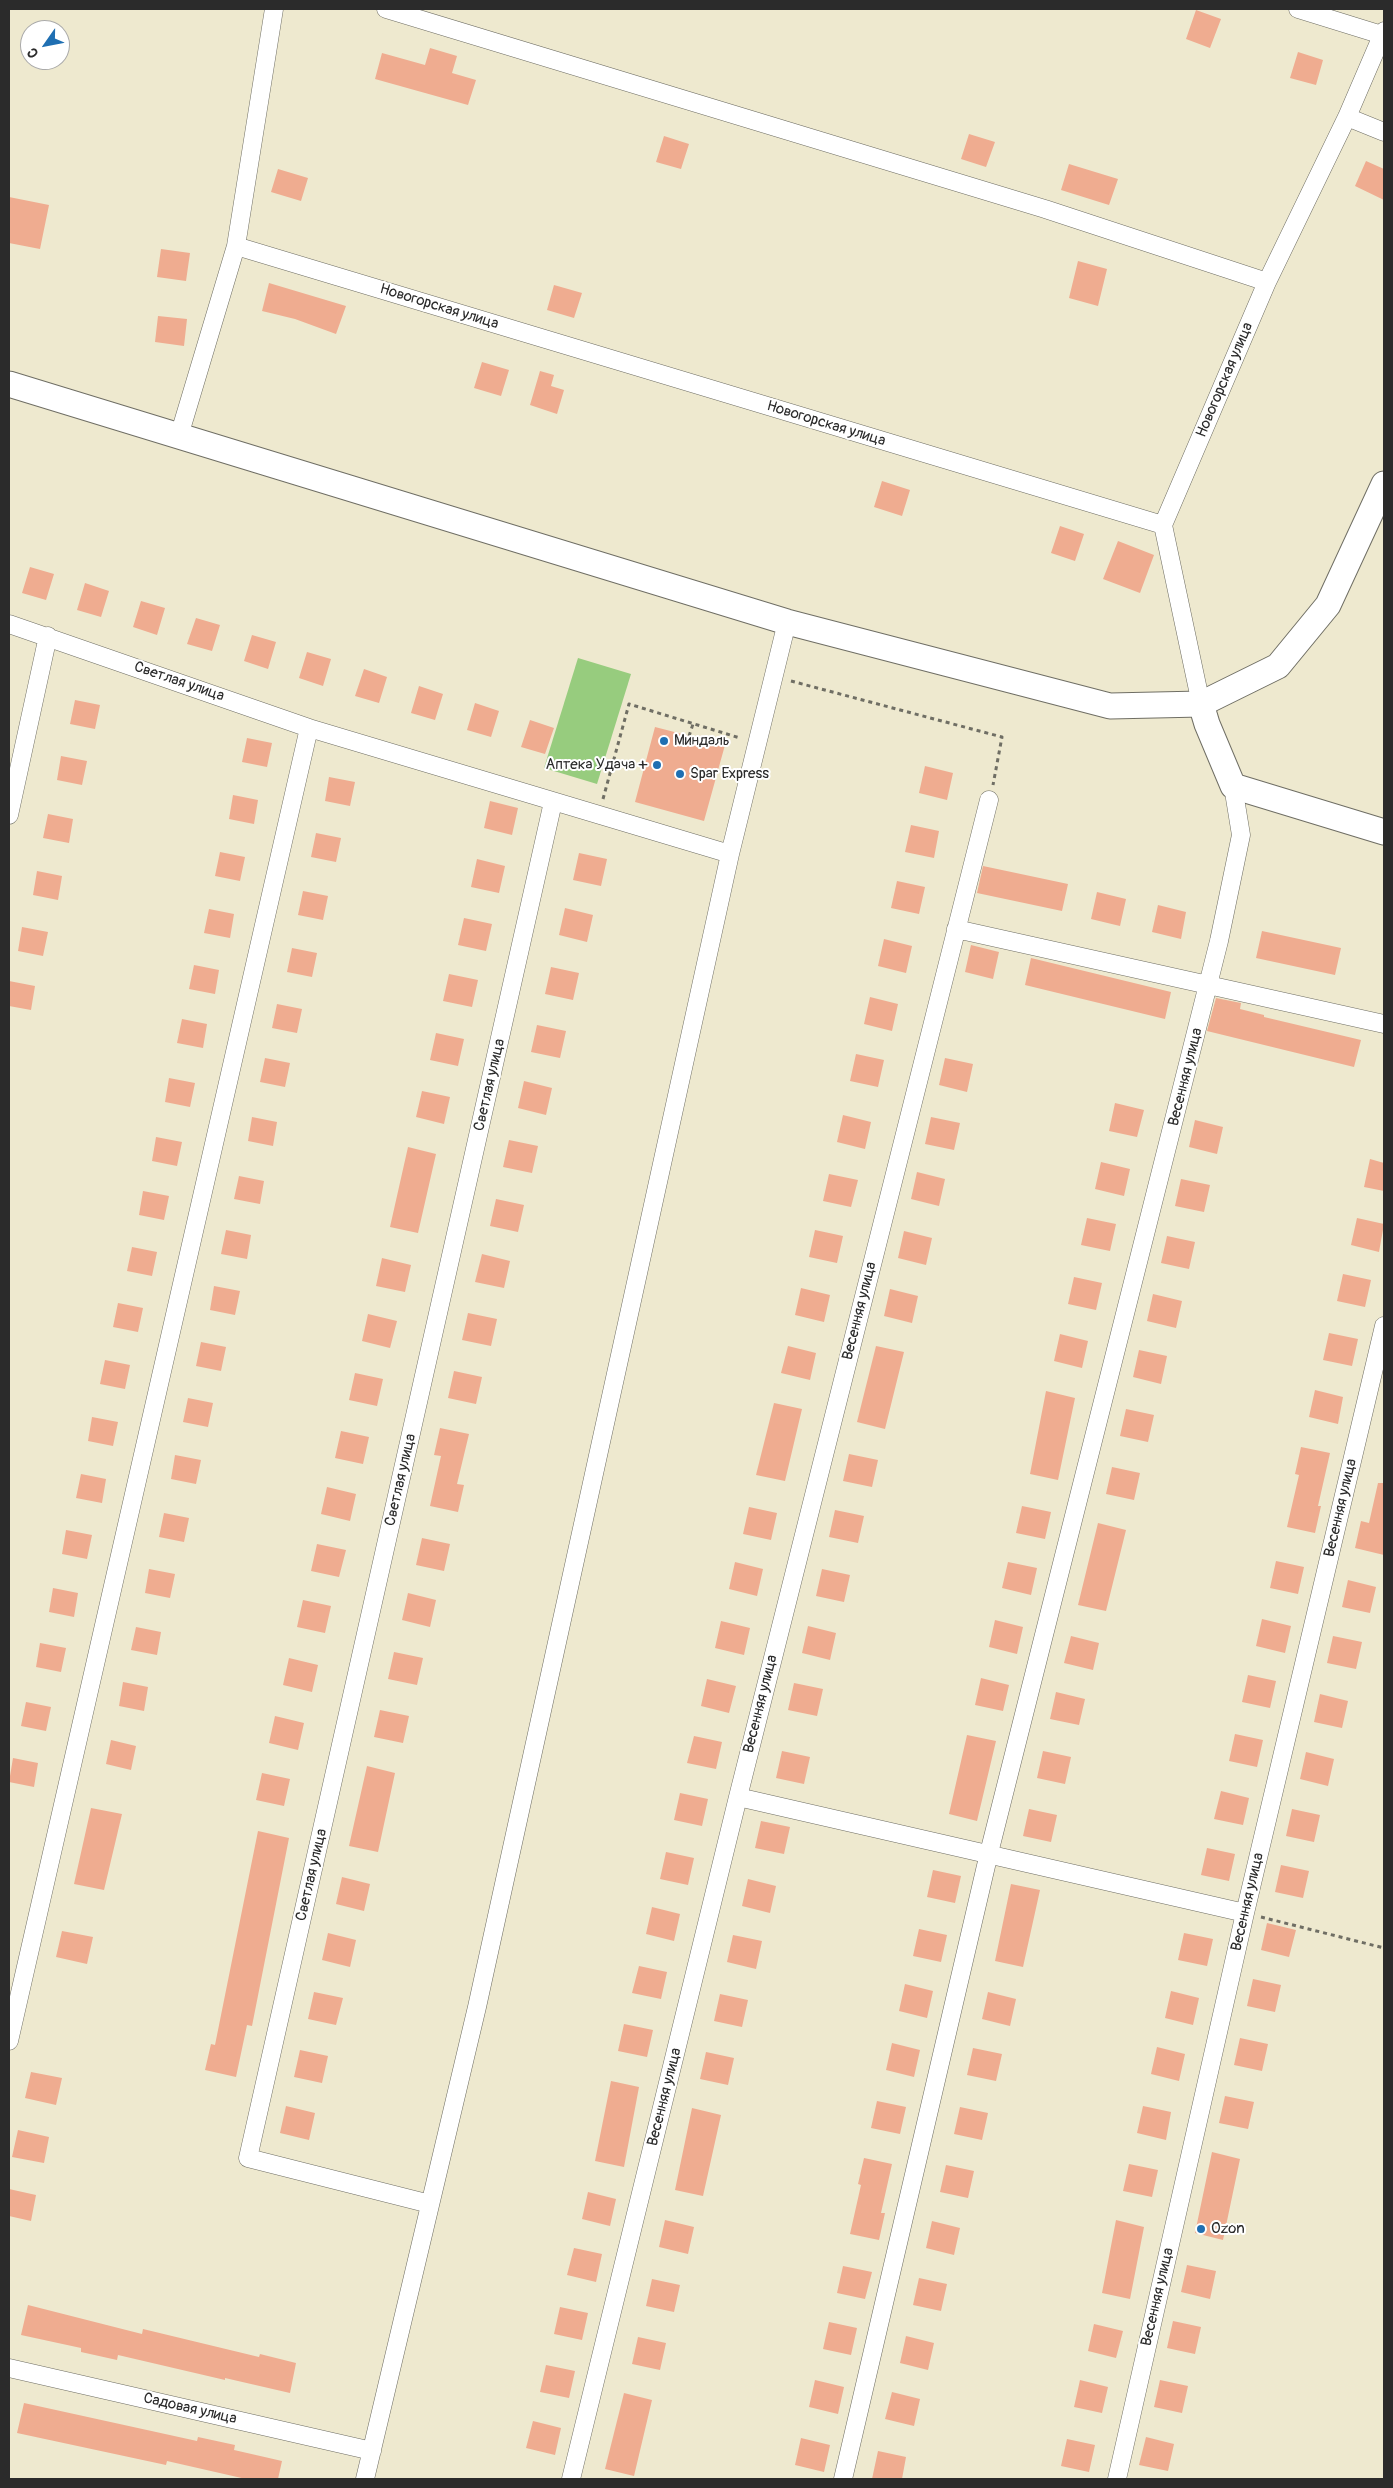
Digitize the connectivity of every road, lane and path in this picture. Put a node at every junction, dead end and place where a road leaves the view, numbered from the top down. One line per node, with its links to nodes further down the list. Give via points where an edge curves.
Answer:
1 (274, 9): 7 (street)
2 (386, 9): 8 (street, via 1036,206)
3 (1298, 9): 4 (street)
4 (1383, 33): 5 (street, Новогорская улица)
5 (1347, 117): 6 (street); 8 (street, Новогорская улица)
6 (1384, 132)
7 (236, 246): 10 (street); 12 (street, Новогорская улица)
8 (1267, 282): 12 (street, Новогорская улица)
9 (9, 384): 10 (street)
10 (179, 436): 13 (street)
11 (1384, 484): 17 (street, via 1328,605 1278,666)
12 (1163, 525): 17 (street)
13 (787, 622): 16 (street); 17 (street, via 1110,706)
14 (9, 624): 15 (street, Светлая улица)
15 (48, 636): 19 (street, Светлая улица); 25 (street)
16 (773, 677): 21 (street); 23 (path, via 1002,738)
17 (1202, 704): 22 (street)
18 (693, 724): 20 (path); 21 (path); 26 (path, via 629,704)
19 (309, 728): 24 (street, Светлая улица); 37 (street)
20 (689, 736)
21 (757, 743): 28 (street)
22 (1233, 786): 27 (street); 30 (street, Весенняя улица, via 1241,835)
23 (989, 800): 29 (street, Весенняя улица)
24 (553, 802): 26 (street, Светлая улица); 38 (street, Светлая улица, via 248,2158)
25 (9, 815)
26 (598, 816): 28 (street, Светлая улица)
27 (1384, 832)
28 (730, 854): 38 (street, via 477,2007)
29 (956, 929): 30 (street); 33 (street, Весенняя улица)
30 (1208, 986): 31 (street); 34 (street, Весенняя улица)
31 (1384, 1024)
32 (1384, 1326): 35 (street, Весенняя улица)
33 (738, 1797): 34 (street); 42 (street, Весенняя улица)
34 (989, 1853): 35 (street); 43 (street, Весенняя улица)
35 (1245, 1913): 36 (path); 44 (street, Весенняя улица)
36 (1384, 1948)
37 (9, 2041)
38 (430, 2204): 40 (street)
39 (9, 2368): 40 (street, Садовая улица)
40 (372, 2451): 41 (street)
41 (365, 2479)
42 (572, 2479)
43 (843, 2479)
44 (1117, 2479)

